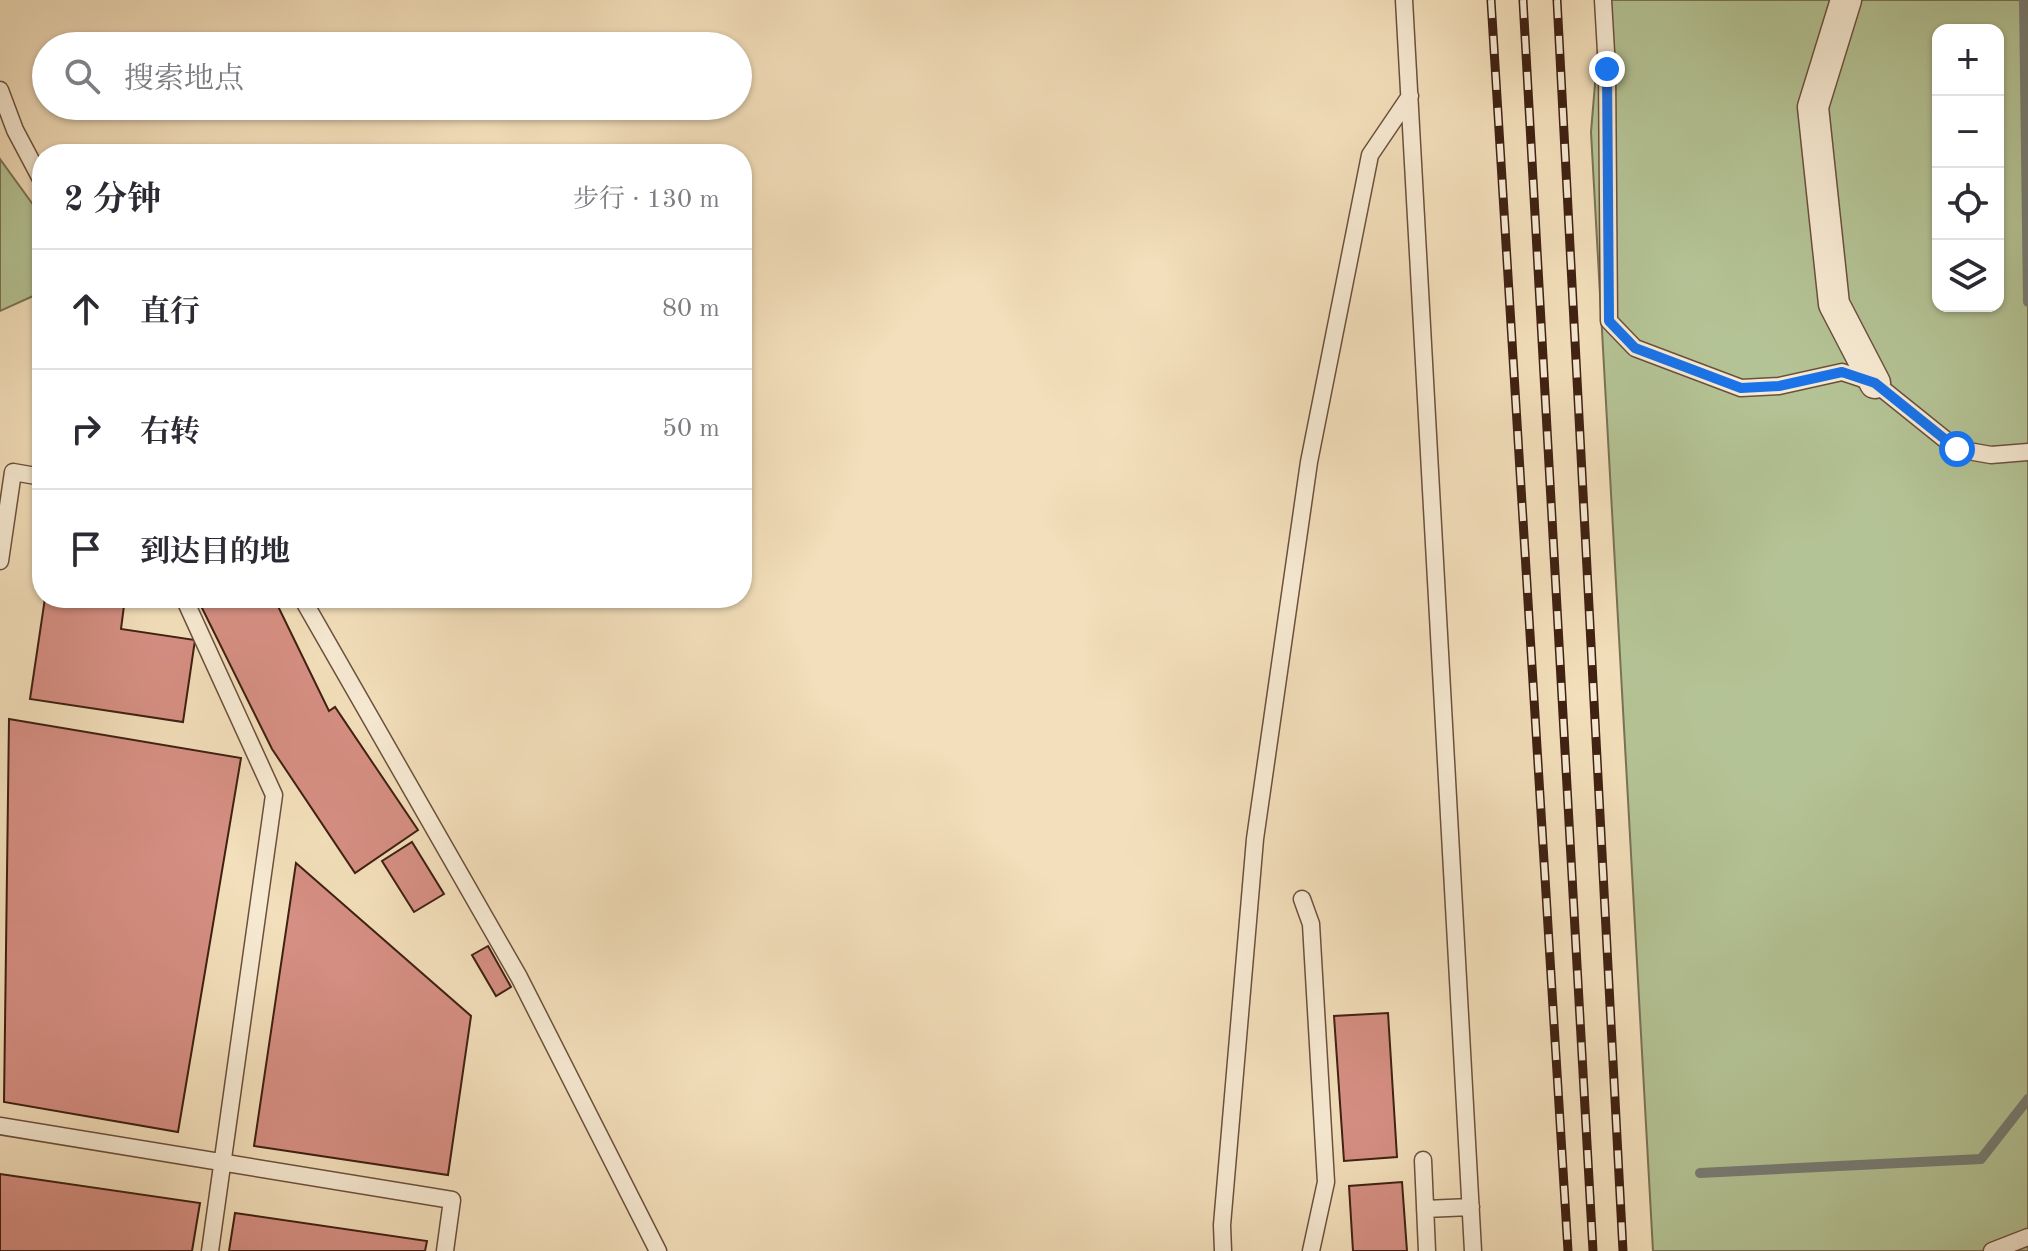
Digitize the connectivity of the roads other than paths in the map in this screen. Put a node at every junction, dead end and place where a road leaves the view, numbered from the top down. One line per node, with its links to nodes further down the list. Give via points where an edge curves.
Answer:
1 (1404, 0): 5 (lane)
2 (1603, 0): 7 (lane, via 1609,321 1635,348 1741,388 1842,372)
3 (1846, 0): 7 (street, via 1813,107 1834,304)
4 (0, 90): 6 (lane)
5 (1410, 96): 17 (lane); 23 (lane, via 1370,155 1309,462 1255,839)
6 (32, 162)
7 (1875, 383): 8 (lane, via 1957,449 1991,455)
8 (2028, 452)
9 (32, 475): 10 (lane, via 13,472)
10 (0, 561)
11 (189, 608): 16 (lane, via 274,795)
12 (308, 608): 22 (lane, via 519,977)
13 (1302, 899): 24 (lane, via 1311,924 1326,1182)
14 (0, 1126): 16 (lane)
15 (1423, 1160): 18 (lane)
16 (223, 1162): 20 (lane); 21 (lane, via 452,1200)
17 (1471, 1207): 18 (lane); 26 (lane)
18 (1425, 1209): 25 (lane)
19 (2028, 1237): 27 (lane)
20 (210, 1251)
21 (445, 1251)
22 (658, 1251)
23 (1223, 1251)
24 (1311, 1251)
25 (1427, 1251)
26 (1473, 1251)
27 (1992, 1251)

